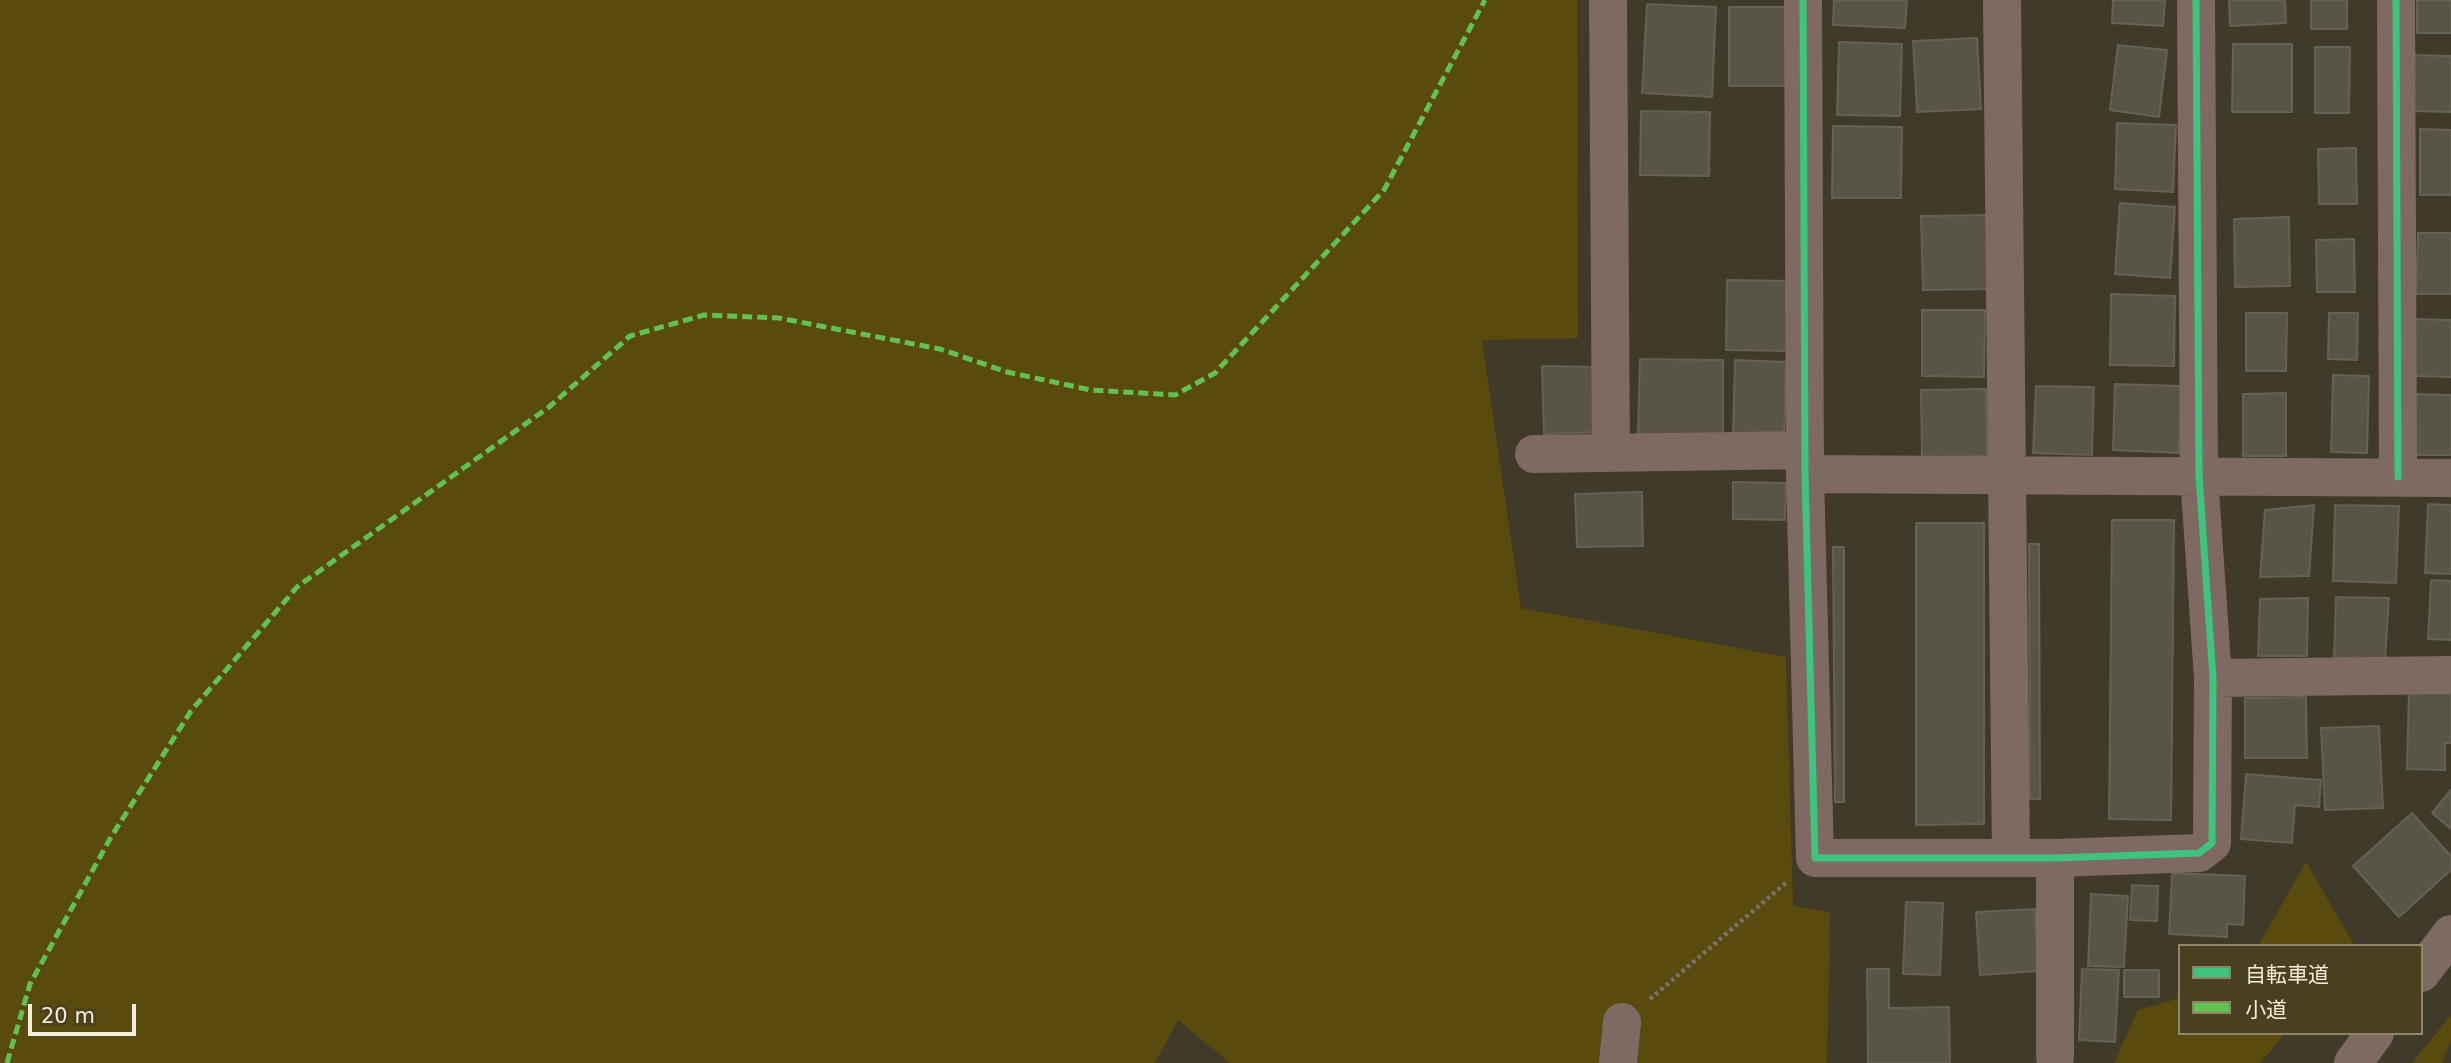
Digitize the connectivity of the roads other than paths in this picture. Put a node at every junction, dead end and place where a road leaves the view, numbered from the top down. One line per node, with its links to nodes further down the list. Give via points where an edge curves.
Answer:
1 (1608, 0): 6 (street)
2 (1803, 0): 8 (street)
3 (2002, 0): 9 (street)
4 (2196, 0): 10 (street)
5 (2396, 0): 11 (street)
6 (1611, 452): 7 (street); 8 (street)
7 (1534, 454)
8 (1805, 462): 9 (street); 15 (street, via 1815,858)
9 (2006, 475): 10 (street); 15 (street)
10 (2199, 477): 11 (street); 14 (street)
11 (2398, 477): 12 (street)
12 (2451, 478)
13 (2451, 675): 14 (street)
14 (2214, 678): 16 (street, via 2212,843 2199,853)
15 (2011, 856): 16 (street)
16 (2055, 858): 21 (street)
17 (2451, 934): 18 (street)
18 (2423, 970)
19 (1622, 1022): 22 (street)
20 (2374, 1035): 23 (street)
21 (2055, 1057)
22 (1618, 1063)
23 (2353, 1063)

